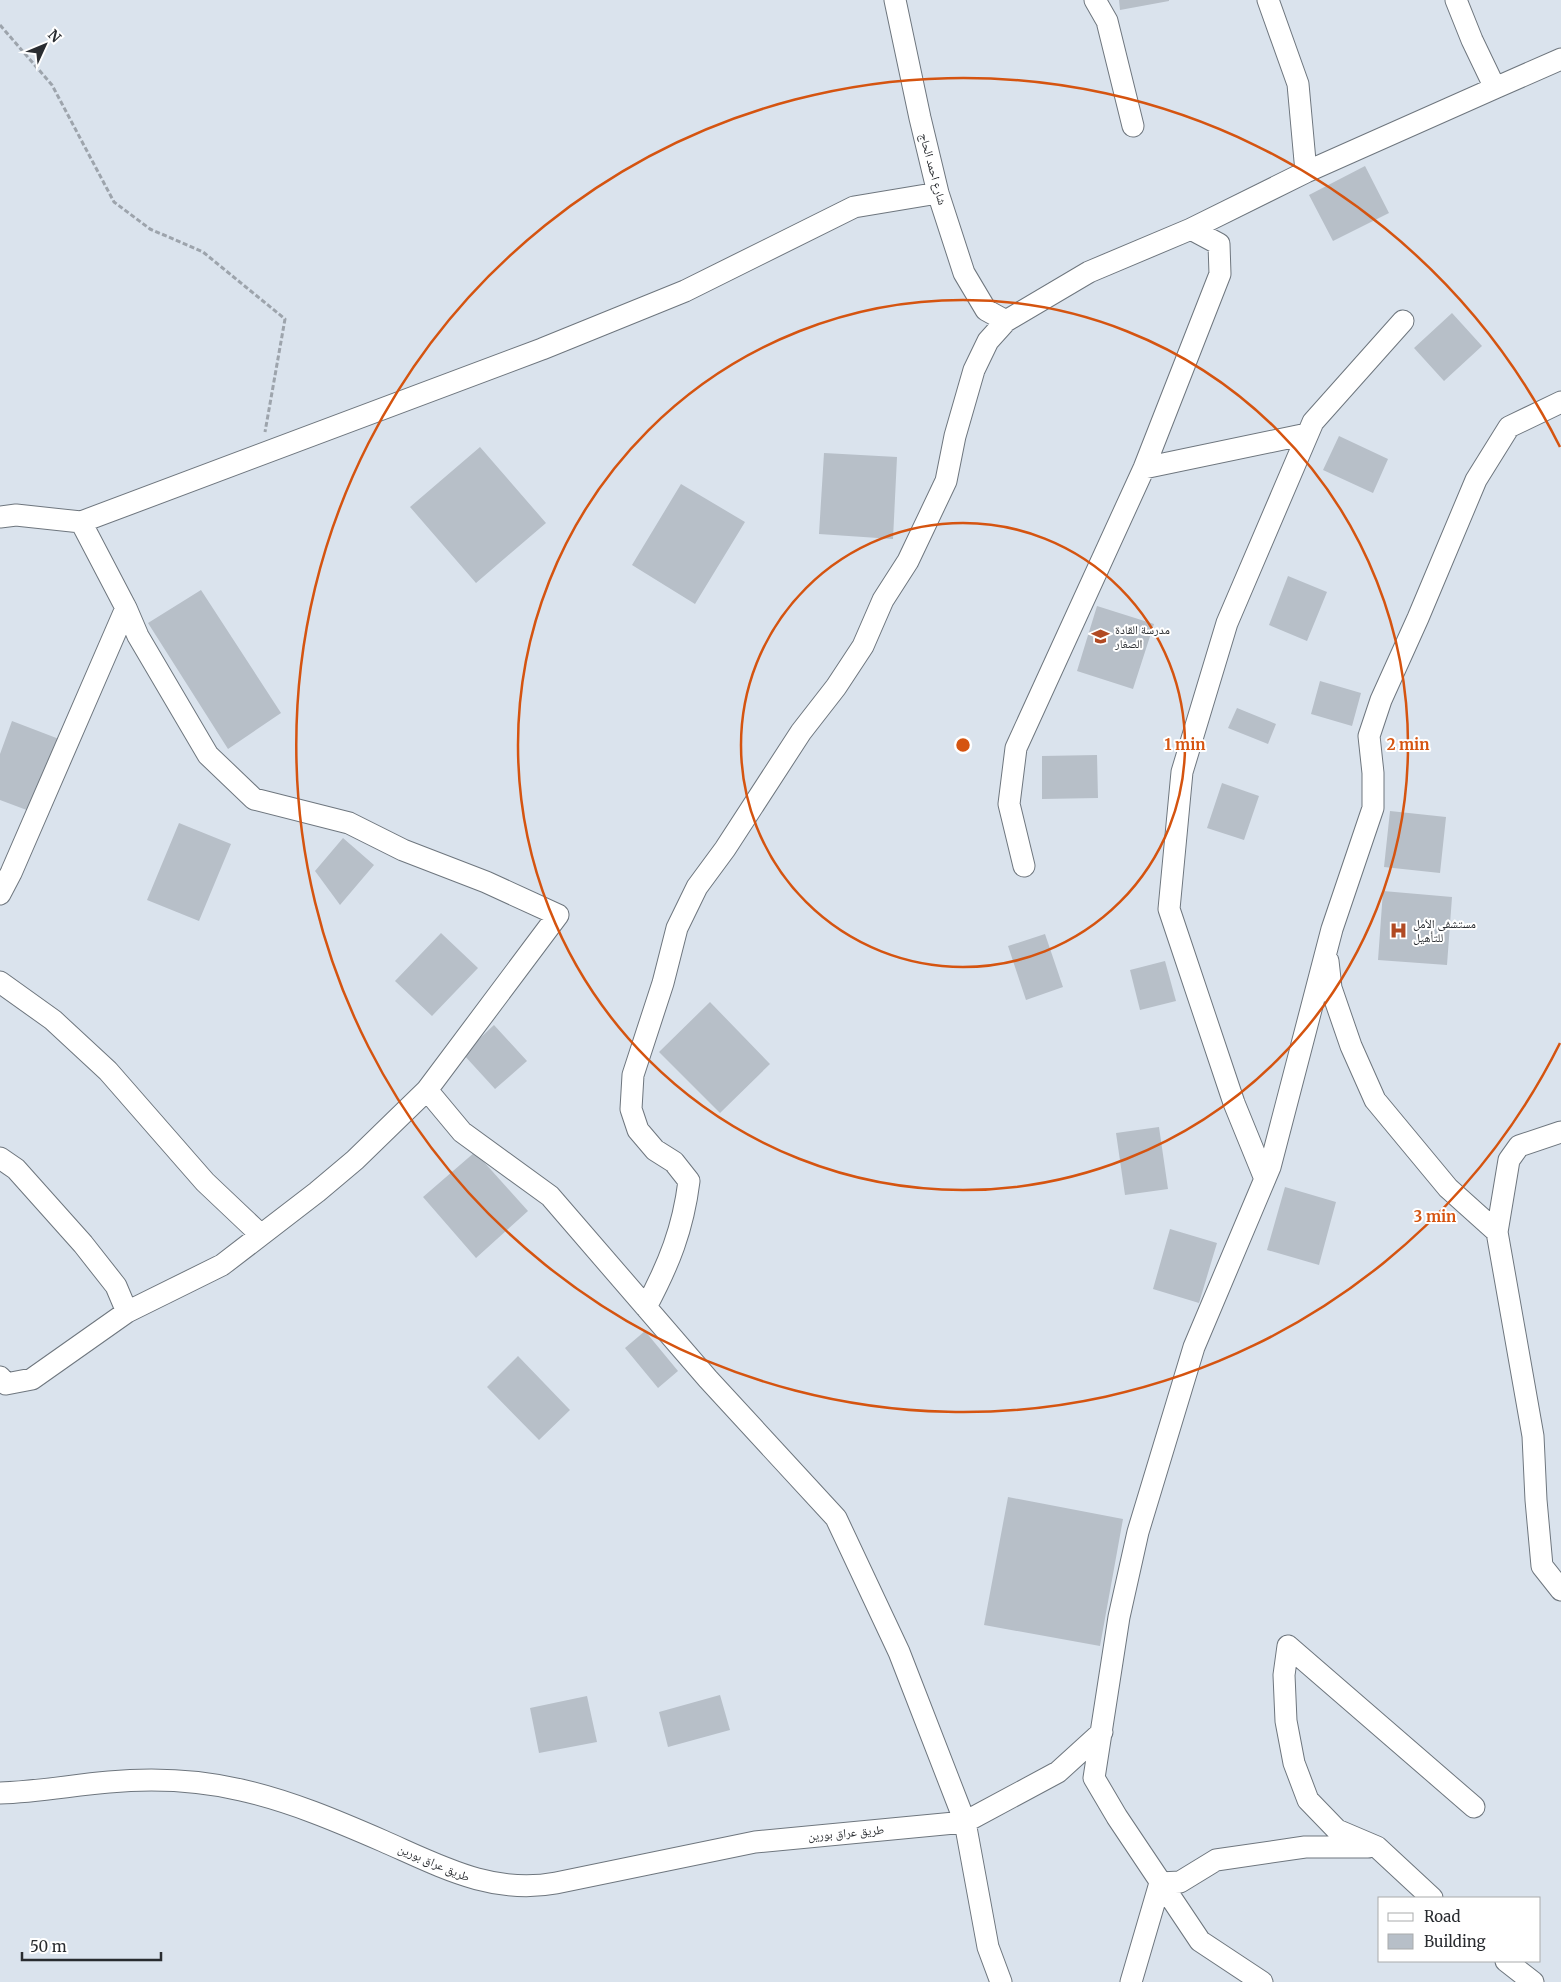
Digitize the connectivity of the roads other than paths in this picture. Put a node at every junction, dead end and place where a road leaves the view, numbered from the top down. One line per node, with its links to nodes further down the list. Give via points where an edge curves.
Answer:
1 (895, 0): 9 (street, شارع احمد الحاج)
2 (1095, 0): 7 (street, via 1107,20)
3 (1268, 0): 8 (street, via 1298,84)
4 (1456, 0): 6 (street)
5 (1561, 60): 6 (street)
6 (1495, 88): 8 (street)
7 (1133, 126)
8 (1306, 172): 10 (street)
9 (938, 193): 11 (street, شارع احمد الحاج, via 964,274 986,310); 17 (street, via 854,207 685,291 542,349)
10 (1191, 230): 11 (street, via 1089,272); 15 (street, via 1219,244 1220,274)
11 (1006, 321): 29 (street, via 988,341 974,370 946,481 934,509 908,561 883,600 863,646 696,887 677,928 664,983 633,1074 631,1109 638,1130 655,1150 674,1162 689,1181 670,1261)
12 (1403, 321): 14 (street, via 1313,422)
13 (1561, 402): 21 (street, via 1509,427 1476,480 1395,666 1369,736 1373,808)
14 (1307, 434): 15 (street); 26 (street, via 1227,623 1182,772 1169,908 1234,1103)
15 (1144, 468): 19 (street, via 1016,748 1009,804)
16 (0, 517): 17 (street, via 16,515)
17 (81, 522): 18 (street)
18 (126, 608): 20 (street); 23 (street, via 138,636 208,756 254,798 349,823 403,850 486,882 558,916)
19 (1024, 866)
20 (0, 894)
21 (1327, 949): 26 (street); 27 (street, via 1331,988 1351,1046 1375,1100 1448,1188)
22 (0, 982): 28 (street, via 53,1020 108,1072 205,1182)
23 (427, 1090): 28 (street, via 355,1160); 29 (street, via 462,1132 550,1196)
24 (1561, 1132): 27 (street, via 1519,1146 1509,1160)
25 (0, 1158): 30 (street, via 16,1169 83,1244 116,1286)
26 (1265, 1178): 33 (street, via 1194,1347 1138,1532 1119,1617)
27 (1497, 1232): 32 (street, via 1533,1436 1542,1566)
28 (261, 1235): 30 (street, via 222,1265)
29 (646, 1307): 36 (street, via 836,1518 899,1652)
30 (126, 1312): 31 (street, via 32,1378 6,1384)
31 (0, 1377)
32 (1561, 1590)
33 (1102, 1732): 36 (street, via 1058,1772); 38 (street, via 1094,1778)
34 (0, 1793): 36 (street, طريق عراق بورين, via 138,1780 226,1787 303,1808 464,1876 518,1887 556,1883 755,1842)
35 (1474, 1807): 37 (street, via 1288,1646 1284,1675 1286,1721 1294,1763 1308,1800 1337,1830)
36 (965, 1822): 41 (street, via 988,1947)
37 (1377, 1847): 38 (street, via 1305,1848 1216,1860 1180,1882); 39 (street)
38 (1160, 1883): 42 (street); 43 (street, via 1200,1941)
39 (1431, 1897)
40 (1507, 1962): 44 (street)
41 (1002, 1982)
42 (1131, 1982)
43 (1262, 1982)
44 (1533, 1982)

